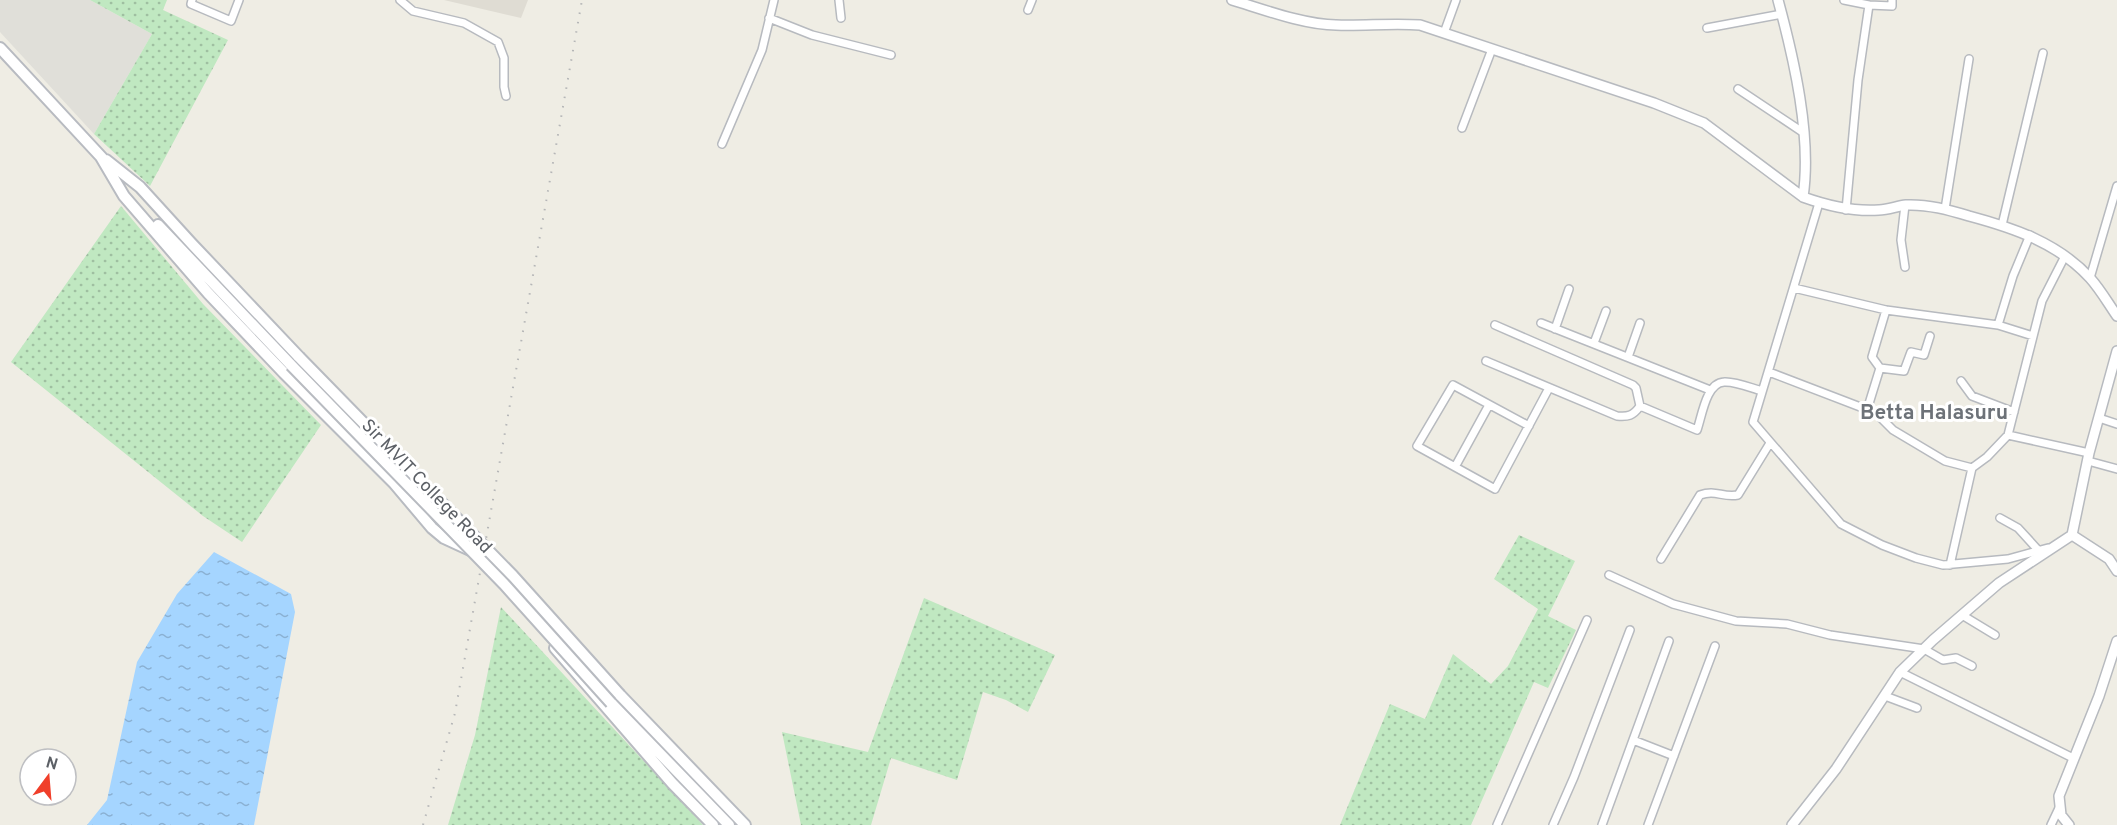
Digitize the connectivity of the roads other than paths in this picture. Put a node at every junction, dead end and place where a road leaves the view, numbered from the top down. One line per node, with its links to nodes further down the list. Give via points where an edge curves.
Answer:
1 (192, 0): 2 (street, via 191,4 231,21)
2 (238, 0)
3 (400, 0): 25 (street, via 413,11 464,23 498,42 504,58)
4 (774, 0): 15 (street)
5 (839, 0): 16 (street)
6 (1032, 0): 13 (street)
7 (1232, 0): 18 (street, via 1334,26 1420,25)
8 (1456, 0): 18 (street)
9 (1778, 0): 14 (street)
10 (1844, 0): 12 (street)
11 (1892, 0): 12 (street, via 1892,6)
12 (1869, 5): 35 (street)
13 (1028, 10)
14 (1782, 14): 17 (street); 27 (street)
15 (769, 18): 22 (street, via 812,35); 28 (street, via 762,50)
16 (841, 18)
17 (1707, 28)
18 (1444, 33): 20 (street)
19 (0, 48): 29 (main road, Sir MVIT College Road)
20 (1492, 49): 26 (street); 31 (street, via 1704,123)
21 (2043, 52): 36 (street)
22 (891, 55)
23 (1969, 59): 34 (street)
24 (1738, 89): 27 (street)
25 (506, 96)
26 (1462, 128)
27 (1804, 134): 31 (street, via 1807,171)
28 (722, 144)
29 (101, 157): 95 (main road, Sir MVIT College Road, bridge, via 140,187 295,361 513,576); 101 (main road, Sir MVIT College Road, via 124,196 208,292 394,483 432,528 474,554)
30 (2117, 186): 40 (street)
31 (1803, 197): 32 (street)
32 (1819, 203): 35 (street); 41 (street)
33 (1905, 205): 34 (street); 35 (street); 39 (street, via 1901,240)
34 (1945, 209): 36 (street)
35 (1846, 210)
36 (2002, 225): 37 (street)
37 (2030, 235): 38 (street); 49 (street)
38 (2065, 256): 40 (street); 52 (street, via 2042,301)
39 (1905, 267)
40 (2090, 278): 45 (street)
41 (1794, 288): 43 (street); 58 (street)
42 (1569, 289): 50 (street)
43 (1886, 310): 49 (street); 57 (street, via 1872,357)
44 (1606, 311): 53 (street)
45 (2117, 315)
46 (1541, 323): 50 (street)
47 (1640, 323): 55 (street)
48 (1495, 325): 64 (street, via 1633,385)
49 (1998, 325): 52 (street)
50 (1555, 329): 53 (street)
51 (1930, 336): 57 (street, via 1924,355 1911,352 1904,371)
52 (2033, 336): 66 (street)
53 (1594, 343): 55 (street)
54 (2117, 351): 67 (street)
55 (1628, 357): 61 (street)
56 (1486, 361): 60 (street)
57 (1880, 368): 65 (street)
58 (1769, 372): 62 (street); 65 (street)
59 (1961, 381): 66 (street, via 1972,396)
60 (1549, 388): 64 (street, via 1617,416 1627,417); 69 (street)
61 (1710, 390): 62 (street, via 1725,381); 64 (street, via 1697,430)
62 (1762, 391): 71 (street, via 1753,422)
63 (1489, 405): 69 (street); 73 (street); 73 (street, via 1453,385 1417,446)
64 (1640, 406)
65 (1867, 410): 74 (street, via 1945,461)
66 (2014, 412): 70 (street)
67 (2099, 418): 68 (street); 72 (street)
68 (2117, 424)
69 (1528, 426): 73 (street, via 1495,489)
70 (2008, 435): 72 (street); 74 (street)
71 (1770, 443): 80 (street, via 1738,495 1730,497 1710,491 1700,495); 81 (street, via 1841,524 1916,558)
72 (2089, 457): 75 (street); 77 (street)
73 (1455, 467)
74 (1972, 468): 81 (street)
75 (2117, 469)
76 (2000, 518): 79 (street, via 2018,528)
77 (2072, 535): 78 (street); 82 (street, via 2109,559)
78 (2057, 545): 79 (street); 84 (street, via 1999,584)
79 (2039, 550): 81 (street, via 2008,559)
80 (1660, 559)
81 (1950, 565)
82 (2117, 571)
83 (1609, 575): 91 (street, via 1673,604 1736,621 1787,624 1830,635)
84 (1962, 615): 87 (street); 91 (street)
85 (1587, 620): 104 (street)
86 (1630, 630): 105 (street)
87 (1995, 635)
88 (1669, 640): 97 (street)
89 (2117, 640): 99 (street)
90 (1714, 646): 98 (street)
91 (1924, 649): 92 (street, via 1943,660 1956,658); 93 (street)
92 (1972, 666)
93 (1900, 672): 94 (street); 99 (street)
94 (1885, 696): 96 (street); 108 (street)
95 (616, 699): 102 (main road, Sir MVIT College Road); 103 (main road, Sir MVIT College Road)
96 (1917, 708)
97 (1633, 740): 98 (street); 106 (street)
98 (1674, 756): 107 (street)
99 (2073, 758): 100 (street, via 2059,796)
100 (2060, 806): 109 (street); 110 (street)
101 (713, 825)
102 (729, 825)
103 (745, 825)
104 (1497, 825)
105 (1553, 825)
106 (1602, 825)
107 (1648, 825)
108 (1792, 825)
109 (2051, 825)
110 (2069, 825)

